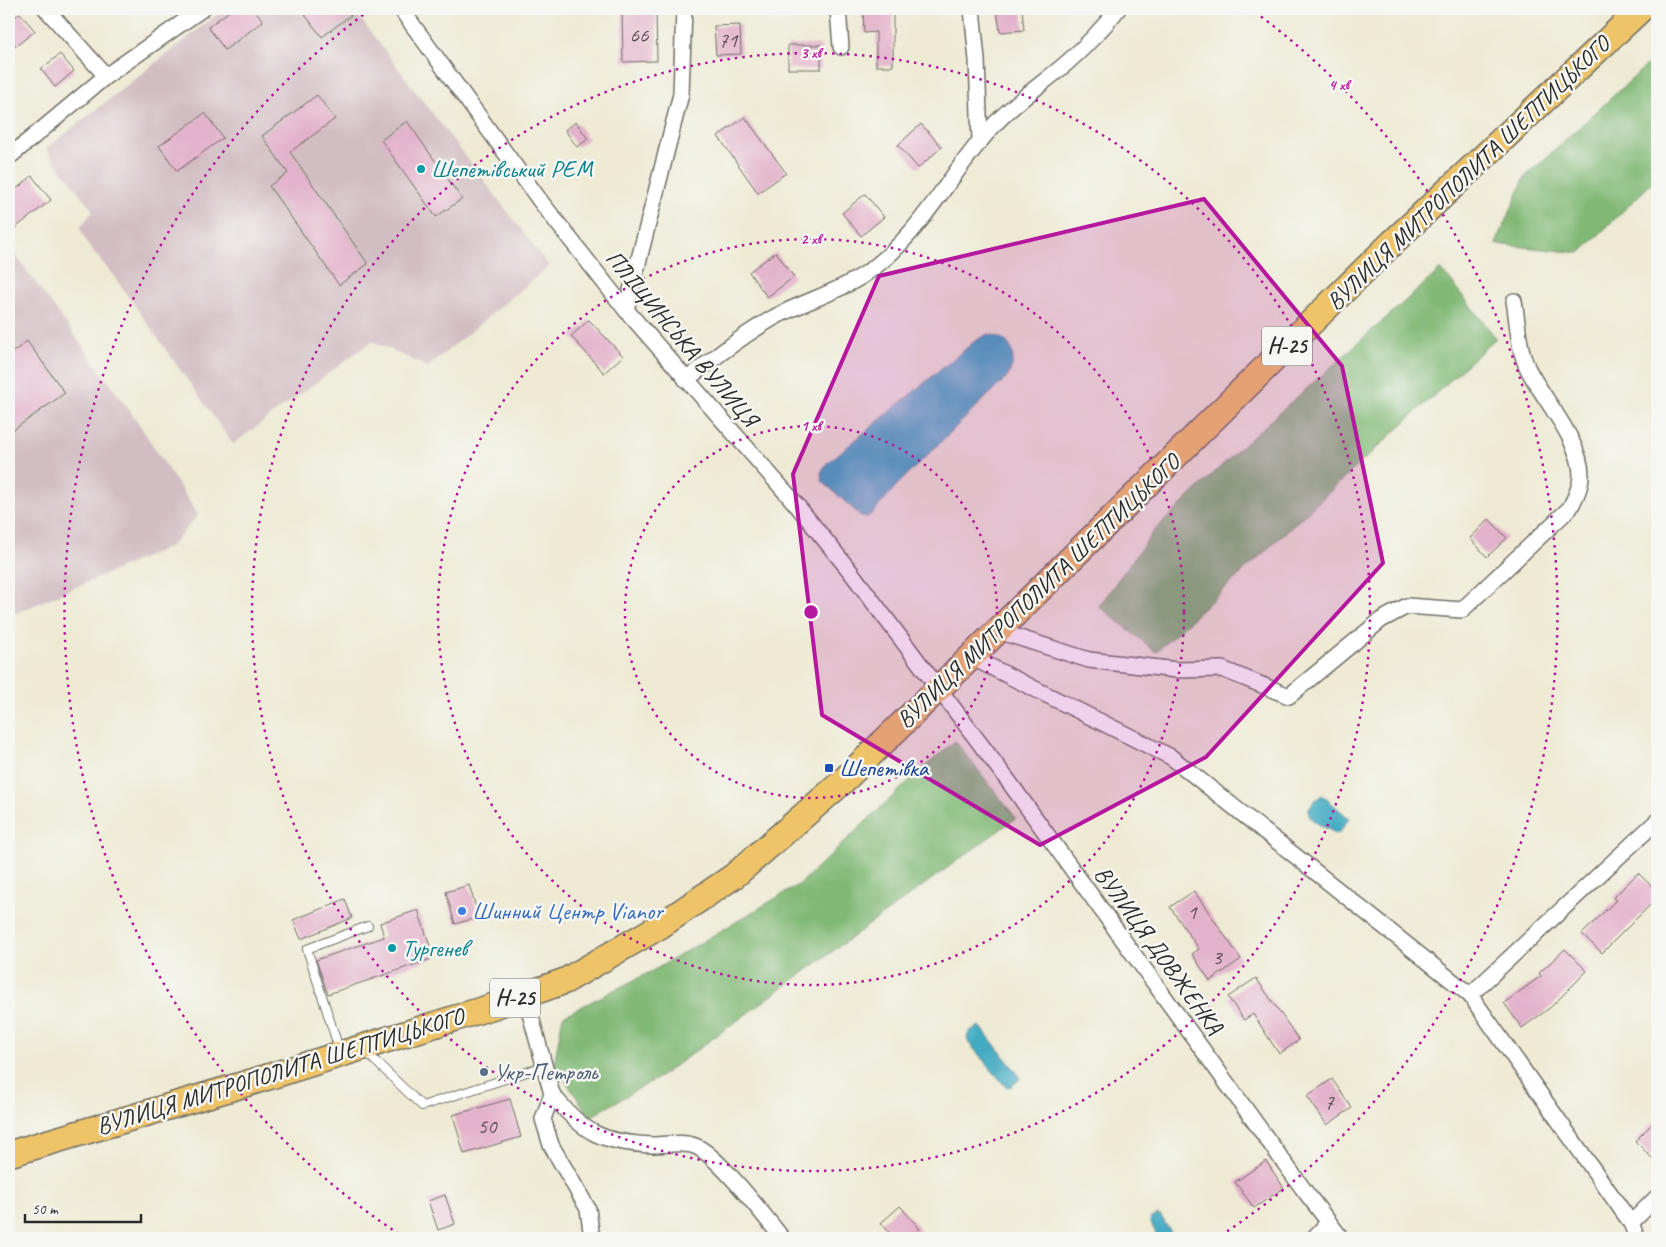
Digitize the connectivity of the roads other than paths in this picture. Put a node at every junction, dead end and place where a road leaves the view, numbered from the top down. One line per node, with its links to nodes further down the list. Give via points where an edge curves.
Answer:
1 (46, 9): 10 (street)
2 (202, 9): 10 (street)
3 (401, 9): 14 (street, ПЛІЩИНСЬКА ВУЛИЦЯ, via 541,202)
4 (684, 9): 14 (street, via 681,94)
5 (838, 9): 9 (street)
6 (972, 9): 11 (street)
7 (1118, 9): 11 (street, via 1091,40 1005,114)
8 (1641, 9): 16 (main road, ВУЛИЦЯ МИТРОПОЛИТА ШЕПТИЦЬКОГО / Н-25, via 1392,243)
9 (841, 47)
10 (106, 76): 12 (street)
11 (980, 141): 15 (street, via 912,231 876,265 847,284 772,318)
12 (9, 157)
13 (1514, 301): 16 (street, via 1528,369 1576,452 1581,475 1578,492 1570,508 1462,610 1407,606 1382,620 1289,696 1222,669 1177,670 1089,660)
14 (626, 310): 15 (street, ПЛІЩИНСЬКА ВУЛИЦЯ)
15 (686, 380): 18 (street, ПЛІЩИНСЬКА ВУЛИЦЯ, via 795,503)
16 (998, 630): 17 (main road, ВУЛИЦЯ МИТРОПОЛИТА ШЕПТИЦЬКОГО / Н-25)
17 (971, 657): 18 (main road, ВУЛИЦЯ МИТРОПОЛИТА ШЕПТИЦЬКОГО / Н-25); 22 (street, via 1171,756)
18 (938, 689): 21 (main road, ВУЛИЦЯ МИТРОПОЛИТА ШЕПТИЦЬКОГО / Н-25, via 840,784 734,876 660,926 564,981); 28 (street, ВУЛИЦЯ ДОВЖЕНКА)
19 (1657, 821): 22 (street)
20 (368, 926): 23 (lane, via 307,949)
21 (525, 995): 23 (main road, ВУЛИЦЯ МИТРОПОЛИТА ШЕПТИЦЬКОГО / Н-25); 24 (street)
22 (1470, 995): 29 (street)
23 (351, 1050): 24 (lane, via 422,1106); 26 (main road, ВУЛИЦЯ МИТРОПОЛИТА ШЕПТИЦЬКОГО / Н-25)
24 (545, 1066): 25 (street)
25 (552, 1094): 30 (street, via 544,1119 551,1145 588,1209); 31 (street, via 583,1127 602,1137 655,1145 696,1146 742,1190)
26 (9, 1154)
27 (1657, 1197): 29 (street)
28 (1329, 1222): 32 (street); 33 (street, ВУЛИЦЯ ДОВЖЕНКА)
29 (1630, 1223): 34 (street)
30 (592, 1238)
31 (782, 1238)
32 (1314, 1238)
33 (1341, 1238)
34 (1637, 1238)

